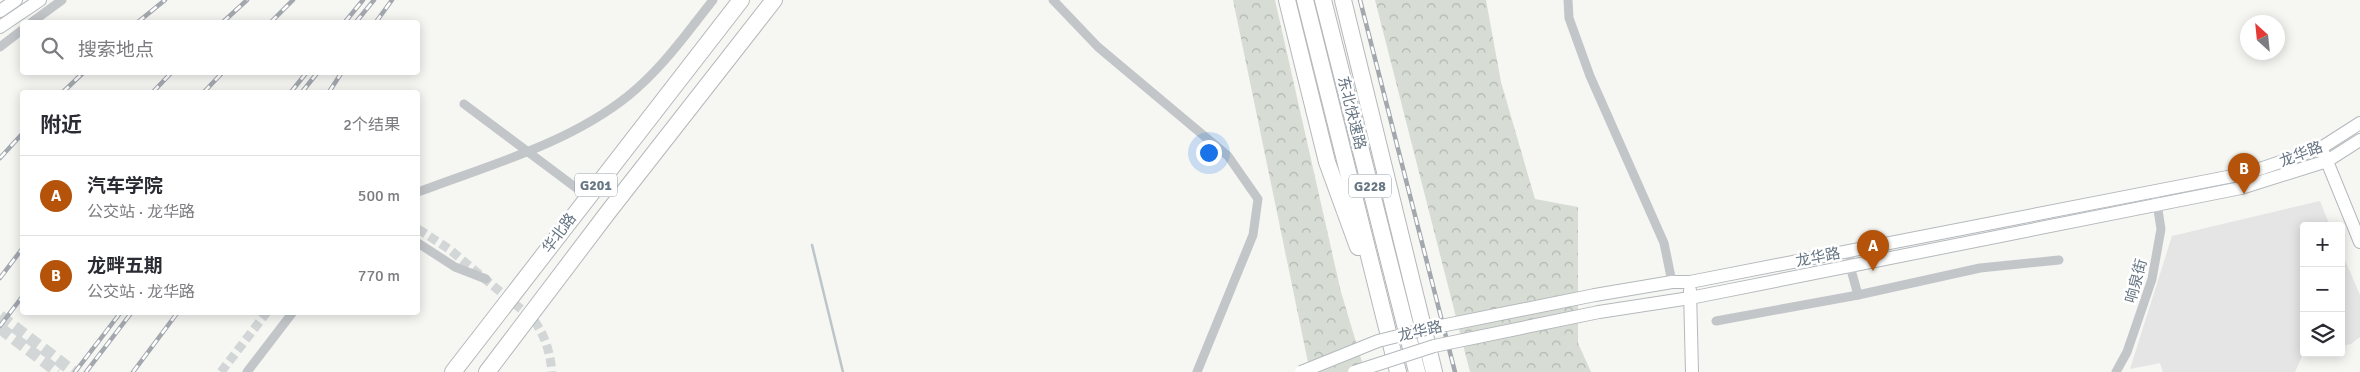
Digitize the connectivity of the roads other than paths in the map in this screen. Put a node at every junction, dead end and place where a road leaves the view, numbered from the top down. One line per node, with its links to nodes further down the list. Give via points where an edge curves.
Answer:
1 (16, 0): 13 (street)
2 (40, 0): 15 (street)
3 (62, 0): 14 (street)
4 (713, 0): 23 (street, bridge, via 643,83 591,122 541,146)
5 (740, 0): 25 (highway, 华北路 / G201)
6 (774, 0): 42 (highway, 华北路 / G201)
7 (1053, 0): 43 (street, via 1098,47 1228,156 1258,200 1253,235)
8 (1288, 0): 37 (highway, via 1327,162)
9 (1305, 0): 37 (highway, 东北快速路 / G228)
10 (1323, 0): 47 (highway, 东北快速路 / G228)
11 (1343, 0): 48 (highway)
12 (1568, 0): 33 (street, via 1569,18 1590,76 1664,243)
13 (0, 11)
14 (35, 20)
15 (0, 27)
16 (20, 32): 17 (street)
17 (0, 47)
18 (464, 104): 25 (street)
19 (2360, 123): 21 (street, 龙华路)
20 (2360, 140): 22 (street, 龙华路)
21 (2321, 148): 22 (street); 24 (street, 龙华路, via 2248,173)
22 (2327, 161): 26 (street, 龙华路, via 2240,188); 27 (street)
23 (420, 191)
24 (2155, 191): 26 (street, 响泉街); 29 (street, 龙华路)
25 (587, 196): 41 (highway, 华北路 / G201)
26 (2157, 205): 31 (street, 龙华路); 50 (street, 响泉街, via 2161,229 2152,279 2127,352)
27 (2360, 242)
28 (420, 244): 32 (street, bridge, via 455,267)
29 (1850, 251): 31 (street); 34 (street, 龙华路)
30 (2059, 260): 35 (street, via 1980,268)
31 (1850, 266): 35 (street); 36 (street, 龙华路)
32 (486, 280)
33 (1672, 282): 34 (street, 龙华路); 44 (street, 龙华路, bridge, via 1426,329 1378,342)
34 (1690, 282): 36 (street)
35 (1858, 295): 39 (street)
36 (1690, 298): 45 (street, 龙华路, bridge, via 1599,312 1434,346); 49 (street)
37 (1380, 301): 46 (highway, 东北快速路 / G228)
38 (290, 315): 40 (street)
39 (1716, 321)
40 (247, 372)
41 (453, 372)
42 (487, 372)
43 (1196, 372)
44 (1301, 372)
45 (1354, 372)
46 (1398, 372)
47 (1417, 372)
48 (1434, 372)
49 (1692, 372)
50 (2116, 372)

